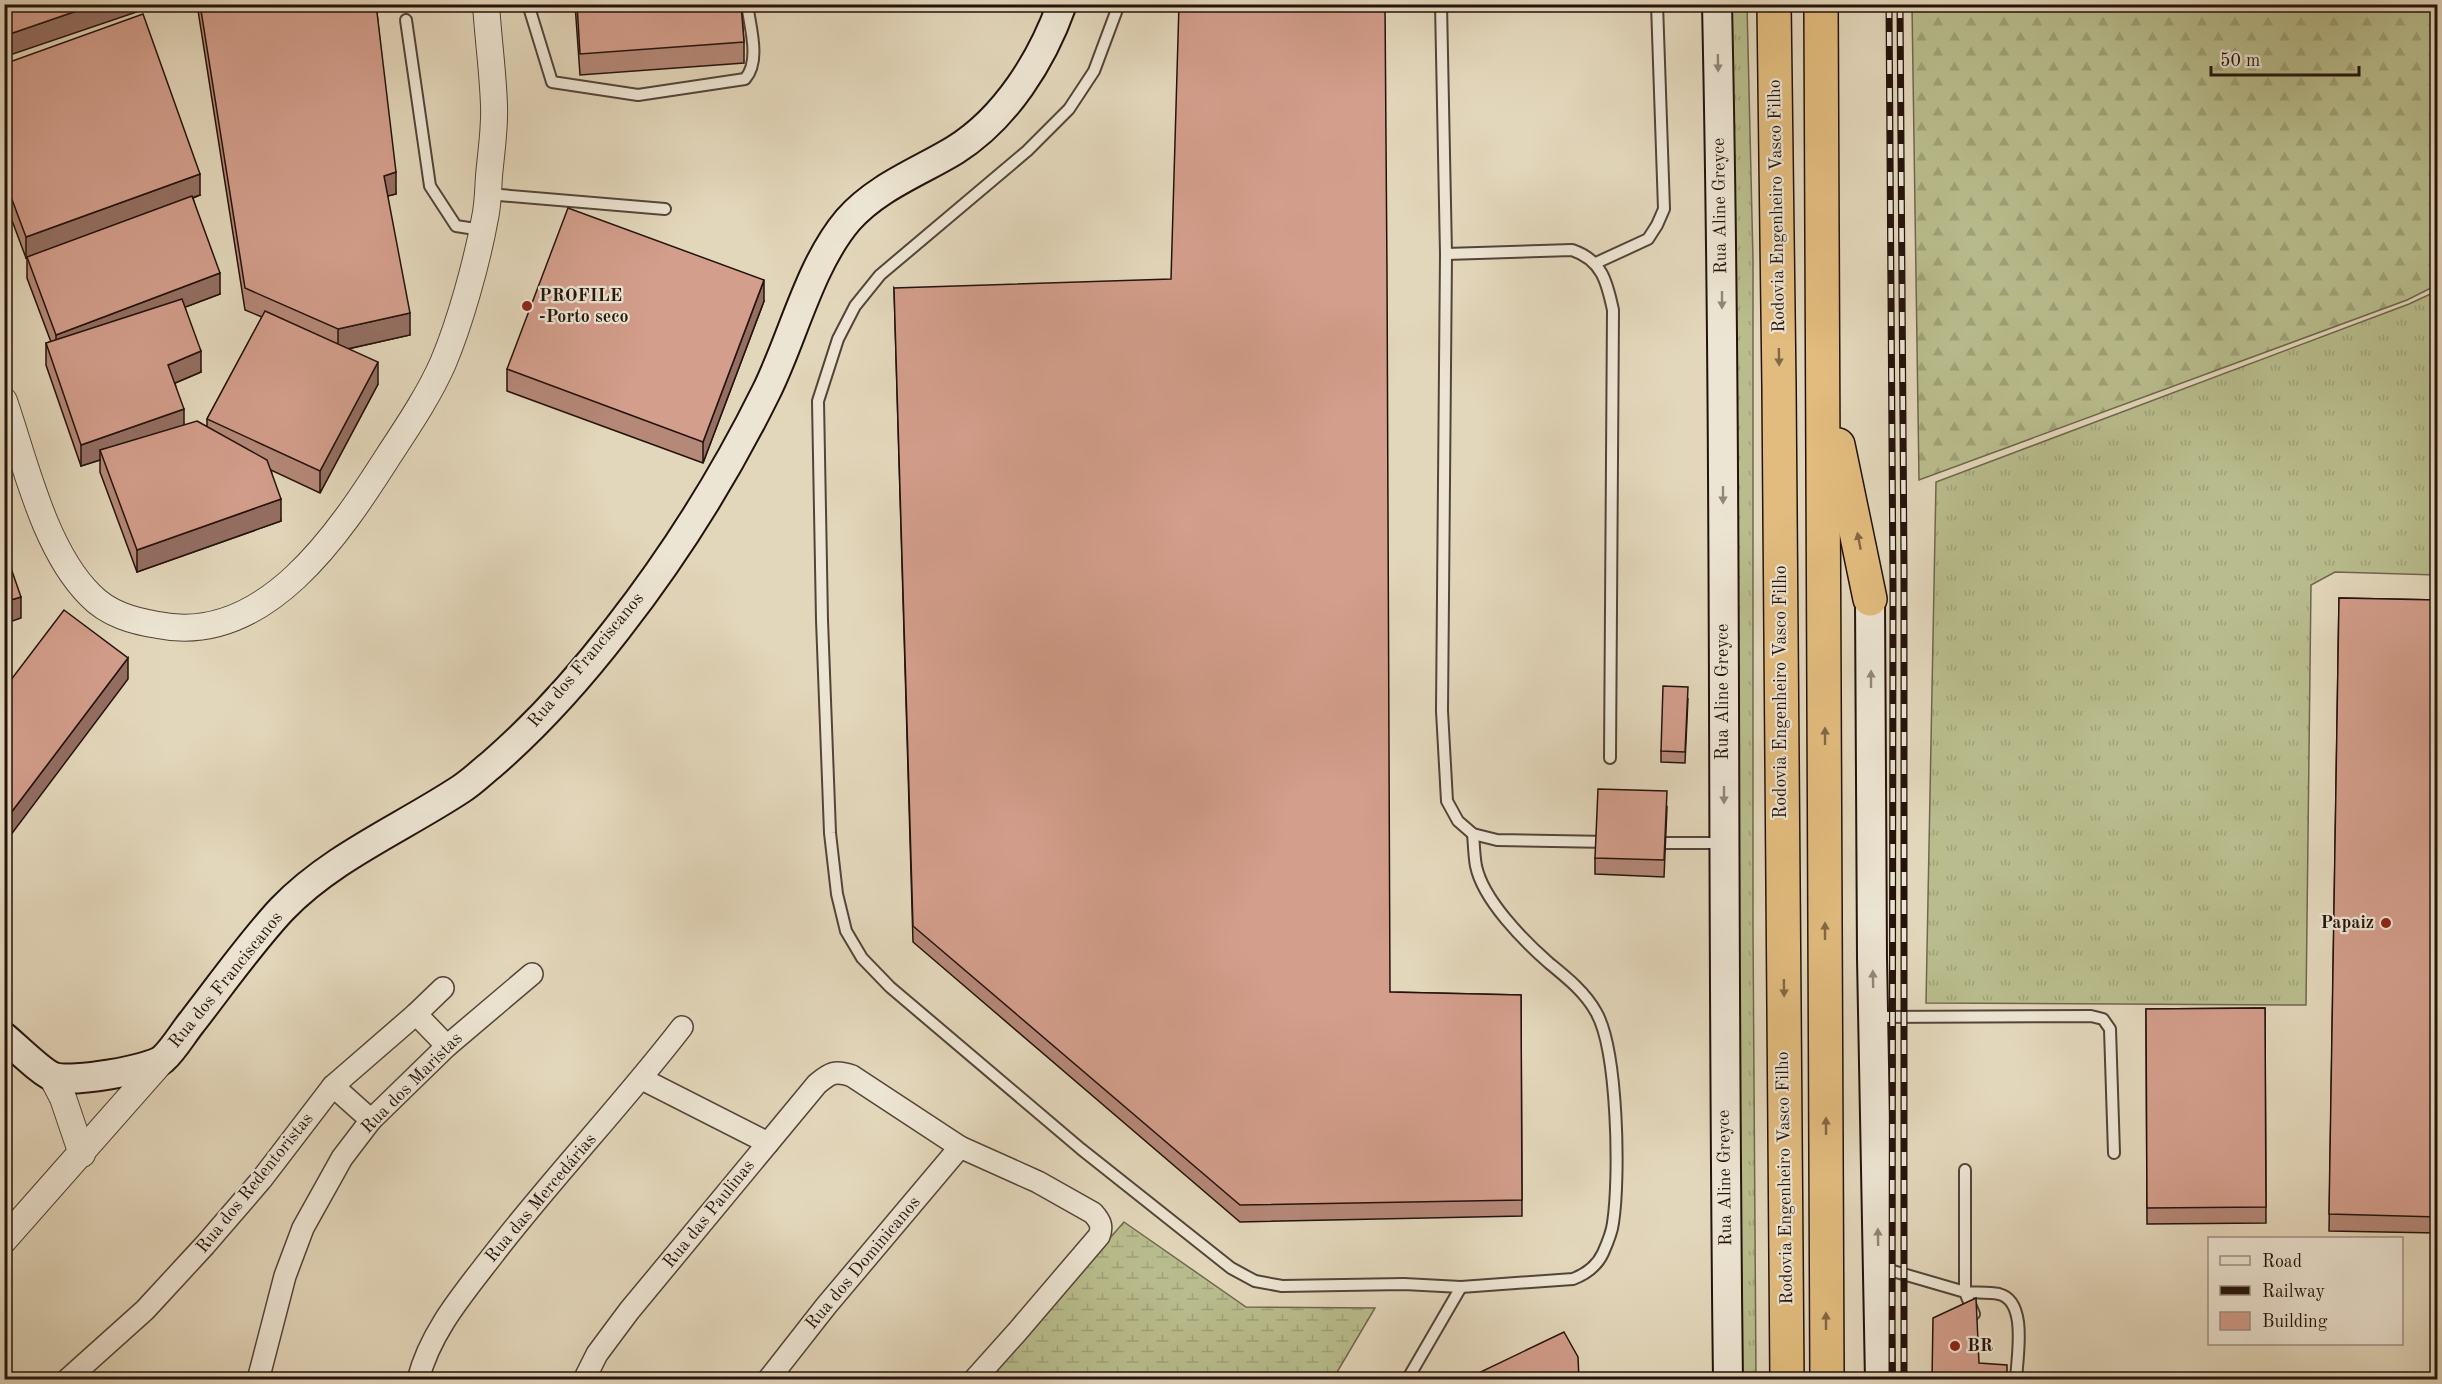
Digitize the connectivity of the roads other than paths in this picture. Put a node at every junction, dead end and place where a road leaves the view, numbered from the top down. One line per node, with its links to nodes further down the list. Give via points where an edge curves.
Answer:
1 (486, 4): 12 (street, via 494,108)
2 (528, 4): 3 (lane, via 552,82 638,95 745,79 753,62)
3 (747, 4)
4 (1062, 4): 32 (main road, Rua dos Franciscanos, via 1049,39 1029,72 983,130 875,196 849,219 828,249 768,389 724,471 624,619 568,687 517,742 465,787 329,870 283,908)
5 (1119, 4): 44 (lane, via 1094,71 1069,109 1027,151 880,275 855,306 838,339 818,401 830,832 846,931 862,958 890,987 1081,1149 1232,1268 1255,1281 1282,1287)
6 (1441, 4): 15 (lane)
7 (1657, 4): 16 (lane, via 1664,210 1647,238)
8 (1717, 4): 24 (main road, Rua Aline Greyce, one-way to 24)
9 (1774, 4): 55 (highway, Rodovia Engenheiro Vasco Filho, one-way to 55)
10 (1821, 4): 17 (highway)
11 (406, 21): 14 (lane, via 430,186 456,226)
12 (488, 194): 13 (lane); 14 (street)
13 (665, 209)
14 (483, 230): 18 (street, via 443,363 351,515 306,568 280,590 245,613 210,626 173,628 142,622 110,611 90,595 50,536)
15 (1446, 254): 16 (lane, via 1572,250); 21 (lane, via 1443,734 1447,801 1458,822)
16 (1596, 263): 20 (lane, via 1608,284 1613,310)
17 (1824, 360): 19 (highway, one-way to 17); 56 (highway, one-way to 17)
18 (4, 400)
19 (1870, 598): 28 (main road, one-way to 19)
20 (1610, 758)
21 (1473, 834): 22 (lane, via 1497,840); 44 (lane, via 1476,868 1491,900 1517,933 1586,996 1604,1029 1611,1059 1616,1156 1613,1224 1603,1254 1590,1270 1573,1279)
22 (1627, 843)
23 (1639, 843): 24 (lane)
24 (1724, 843): 54 (main road, Rua Aline Greyce)
25 (532, 974): 31 (street, Rua dos Maristas)
26 (443, 988): 27 (street, Rua dos Redentoristas)
27 (416, 1014): 31 (street); 35 (street, Rua dos Redentoristas)
28 (1873, 1017): 39 (lane, via 2103,1019 2110,1029); 43 (main road, one-way to 28)
29 (682, 1027): 34 (street, Rua das Mercedárias)
30 (4, 1037): 33 (main road)
31 (447, 1046): 36 (street, Rua dos Maristas)
32 (161, 1062): 33 (main road, via 104,1076); 40 (street, Rua dos Franciscanos)
33 (52, 1077): 40 (street, via 67,1107)
34 (642, 1079): 37 (street); 49 (street, Rua das Mercedárias, via 516,1225 455,1304 424,1355)
35 (333, 1086): 36 (street); 47 (street, Rua dos Redentoristas, via 205,1245 145,1310)
36 (371, 1120): 48 (street, Rua dos Maristas, via 342,1158 303,1228 285,1276)
37 (768, 1143): 38 (street, Rua das Paulinas, via 817,1084 837,1071 852,1076); 50 (street, Rua das Paulinas, via 629,1311 597,1354)
38 (960, 1147): 51 (street, Rua dos Dominicanos); 52 (street, via 1066,1197 1093,1213 1101,1227 1098,1236)
39 (2114, 1153)
40 (82, 1154): 42 (street, Rua dos Franciscanos)
41 (1965, 1170): 45 (lane)
42 (4, 1240)
43 (1879, 1267): 45 (lane); 57 (main road)
44 (1461, 1287): 53 (lane)
45 (1965, 1292): 46 (lane); 58 (lane, via 2001,1294 2012,1302 2018,1315)
46 (1976, 1329)
47 (67, 1380)
48 (258, 1380)
49 (418, 1380)
50 (584, 1380)
51 (768, 1380)
52 (974, 1380)
53 (1407, 1380)
54 (1728, 1380)
55 (1786, 1380)
56 (1827, 1380)
57 (1880, 1380)
58 (2016, 1380)

